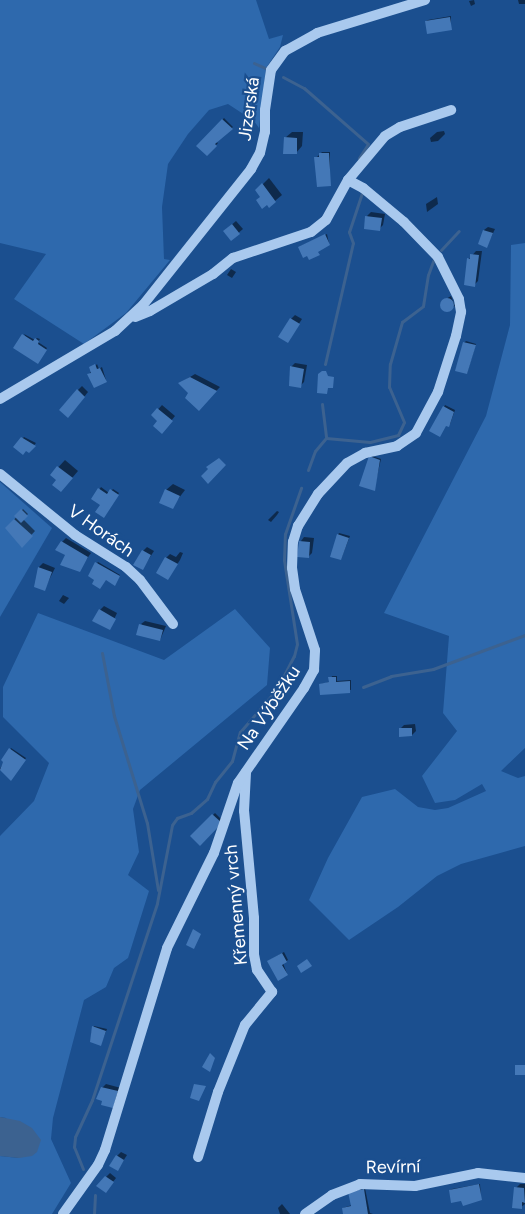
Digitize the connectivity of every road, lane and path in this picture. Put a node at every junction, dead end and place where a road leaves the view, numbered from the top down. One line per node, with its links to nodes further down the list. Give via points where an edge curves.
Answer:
1 (425, 0): 4 (street, Jizerská, via 317,33 285,51 271,70 265,132 251,169)
2 (451, 110): 3 (street, via 385,136)
3 (348, 180): 4 (street, Jizerská, via 326,220 311,232 233,258 213,274); 8 (street, Na Výběžku, via 432,248 452,283 461,312 438,392 416,433 398,446 366,453 347,464 318,494 298,526 292,568 295,590 315,650 315,666)
4 (132, 318): 5 (street, Jizerská)
5 (0, 399)
6 (0, 474): 7 (street, V Horách, via 75,535 126,567)
7 (173, 624)
8 (246, 772): 9 (street, Křemenný vrch, via 244,811 255,918 254,954 257,970 272,992 245,1025); 11 (street, Na Výběžku, via 238,783 210,863 167,948 105,1150)
9 (198, 1157)
10 (525, 1178): 12 (street, Revírní, via 478,1173 415,1186 360,1184 332,1195)
11 (63, 1214)
12 (305, 1214)

